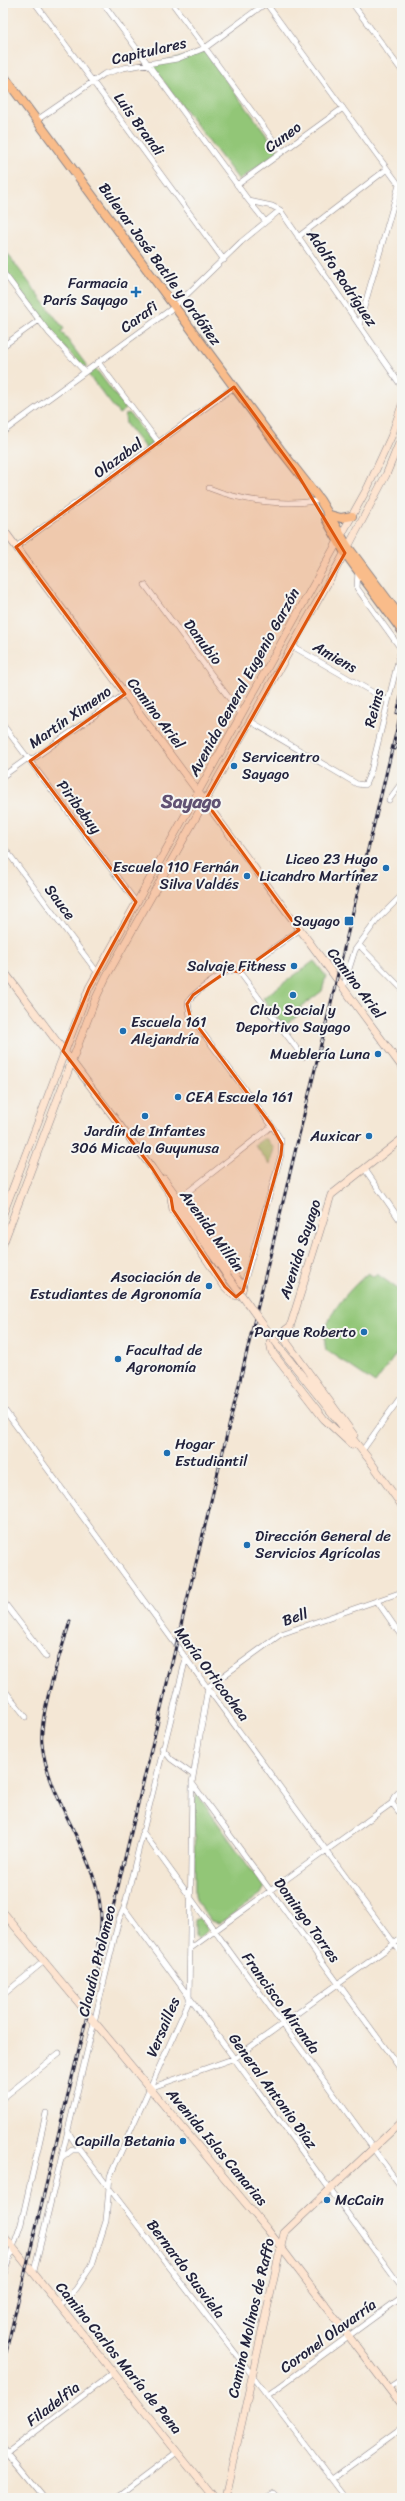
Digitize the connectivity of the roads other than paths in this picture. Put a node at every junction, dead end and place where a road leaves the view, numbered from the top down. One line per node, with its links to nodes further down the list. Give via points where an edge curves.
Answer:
1 (35, 3): 10 (street, Luis Brandi)
2 (103, 3): 7 (street)
3 (172, 3): 6 (street)
4 (266, 3): 6 (street, Capitulares); 11 (street)
5 (352, 3): 8 (street)
6 (205, 48): 7 (street, Capitulares, via 177,59); 13 (street)
7 (149, 64): 10 (street, Capitulares, via 118,69); 15 (street)
8 (402, 71)
9 (3, 75): 12 (main road, Bulevar José Batlle y Ordóñez)
10 (92, 80): 12 (street, Capitulares); 21 (street, Luis Brandi)
11 (343, 108): 13 (street, Cuneo); 14 (street)
12 (37, 120): 23 (main road, Bulevar José Batlle y Ordóñez)
13 (282, 152): 15 (street, Cuneo)
14 (387, 169): 16 (street); 20 (street)
15 (237, 185): 17 (street)
16 (401, 187): 25 (street)
17 (249, 201): 18 (street); 19 (street)
18 (280, 210): 19 (street, Carafi); 20 (street, Adolfo Rodríguez)
19 (265, 221): 21 (street, Carafi)
20 (298, 237): 25 (street, Adolfo Rodríguez)
21 (224, 260): 23 (street, Carafi)
22 (3, 272): 24 (street)
23 (174, 307): 27 (street, Carafi); 29 (main road, Bulevar José Batlle y Ordóñez)
24 (39, 320): 26 (street); 28 (street)
25 (359, 325): 30 (street, Adolfo Rodríguez)
26 (3, 345)
27 (98, 362): 28 (street, Carafi); 34 (street)
28 (85, 372): 32 (street, Carafi)
29 (234, 387): 34 (street, Olazabal); 35 (main road, Bulevar José Batlle y Ordóñez)
30 (402, 387)
31 (402, 405): 39 (main road, Avenida General Eugenio Garzón, via 378,468)
32 (3, 432)
33 (402, 436): 43 (main road, Avenida General Eugenio Garzón, via 386,475)
34 (159, 443): 42 (street, Olazabal)
35 (295, 470): 37 (main road, Bulevar José Batlle y Ordóñez); 38 (main road, Bulevar José Batlle y Ordóñez)
36 (209, 488): 37 (street, via 248,500)
37 (316, 501): 41 (main road, Bulevar José Batlle y Ordóñez)
38 (330, 515): 39 (main road, via 341,518); 41 (main road, Bulevar José Batlle y Ordóñez)
39 (352, 516): 41 (main road, Avenida General Eugenio Garzón)
40 (3, 529): 42 (main road, Camino Ariel)
41 (339, 538): 43 (main road, Bulevar José Batlle y Ordóñez); 51 (main road, Avenida General Eugenio Garzón)
42 (16, 547): 49 (main road, Camino Ariel)
43 (347, 550): 44 (main road, Bulevar José Batlle y Ordóñez); 46 (main road, Bulevar José Batlle y Ordóñez); 48 (main road, Avenida General Eugenio Garzón)
44 (358, 571): 47 (main road, Bulevar José Batlle y Ordóñez); 50 (street, Reims, via 357,588 400,645 401,653)
45 (146, 585): 51 (street, Danubio)
46 (402, 619)
47 (402, 631)
48 (292, 646): 50 (street, Amiens); 52 (main road, Avenida General Eugenio Garzón)
49 (124, 694): 54 (street, Martín Ximeno); 57 (main road, Camino Ariel)
50 (388, 701): 52 (street, Reims, via 371,771 365,785 357,784)
51 (241, 714): 57 (main road, Avenida General Eugenio Garzón)
52 (250, 721): 59 (main road, Avenida General Eugenio Garzón)
53 (3, 725): 54 (street, Piribebuy)
54 (29, 760): 55 (street, Martín Ximeno); 62 (street, Piribebuy)
55 (3, 776)
56 (402, 782): 58 (street)
57 (198, 792): 59 (main road, Camino Ariel); 62 (main road, Avenida General Eugenio Garzón)
58 (389, 800)
59 (205, 801): 63 (main road, Camino Ariel); 72 (main road, Avenida General Eugenio Garzón, via 106,977)
60 (3, 846): 66 (street, Sauce)
61 (402, 895): 64 (street, via 377,920)
62 (136, 902): 66 (main road, Avenida General Eugenio Garzón)
63 (299, 930): 67 (street); 69 (main road, Camino Ariel)
64 (359, 945): 68 (street); 69 (street, via 351,956)
65 (3, 970): 70 (main road, Avenida Millán)
66 (97, 972): 70 (main road, Avenida General Eugenio Garzón)
67 (240, 972): 71 (street); 74 (street, via 231,969 217,978 191,998 187,1010)
68 (401, 985)
69 (343, 988): 73 (main road, Camino Ariel)
70 (64, 1051): 72 (main road, Avenida Millán); 80 (main road, Avenida General Eugenio Garzón)
71 (303, 1057)
72 (72, 1062): 76 (main road, Avenida Millán); 82 (main road, Avenida General Eugenio Garzón)
73 (402, 1067)
74 (272, 1126): 79 (street); 83 (street, via 279,1136 282,1148)
75 (402, 1139): 77 (main road, Avenida Sayago)
76 (152, 1168): 78 (main road, Avenida Millán); 79 (main road)
77 (364, 1168): 81 (street); 84 (main road, Avenida Sayago, via 337,1188 328,1200)
78 (171, 1198): 83 (main road, via 173,1210 225,1287 236,1296 242,1294); 89 (main road, Avenida Millán, bridge, via 283,1352)
79 (180, 1198): 83 (main road)
80 (3, 1214)
81 (402, 1223)
82 (3, 1244)
83 (243, 1287)
84 (288, 1328): 85 (main road); 86 (main road, Avenida Sayago)
85 (281, 1334): 86 (main road); 90 (main road, via 270,1342 272,1352 324,1419)
86 (286, 1340): 89 (main road, via 354,1436)
87 (402, 1395): 89 (street)
88 (3, 1408): 97 (street, María Orticochea)
89 (361, 1450): 90 (main road, Avenida Millán)
90 (368, 1458): 91 (main road, Avenida Millán)
91 (402, 1506)
92 (402, 1592): 94 (street, Bell)
93 (3, 1601): 96 (street)
94 (377, 1601): 95 (street); 98 (street, Bell, via 281,1634)
95 (402, 1637)
96 (46, 1658)
97 (186, 1658): 98 (street, María Orticochea); 101 (street, Claudio Ptolomeo)
98 (208, 1687): 104 (street, Versailles); 110 (street, María Orticochea)
99 (3, 1688): 100 (street)
100 (26, 1717)
101 (162, 1748): 102 (street); 103 (street, Claudio Ptolomeo)
102 (171, 1759): 103 (street); 104 (street)
103 (159, 1762): 109 (street, Claudio Ptolomeo)
104 (192, 1774): 105 (street, Versailles)
105 (192, 1783): 111 (street, Domingo Torres); 112 (street, Versailles)
106 (402, 1789): 107 (street)
107 (392, 1803): 108 (street); 110 (street)
108 (402, 1816)
109 (142, 1831): 112 (street, Francisco Miranda); 113 (street, Claudio Ptolomeo)
110 (327, 1849): 111 (street); 117 (street, María Orticochea)
111 (271, 1891): 115 (street); 121 (street, Domingo Torres)
112 (191, 1898): 115 (street, Francisco Miranda); 118 (street, Versailles)
113 (124, 1908): 123 (street, General Antonio Díaz); 124 (street, Claudio Ptolomeo, via 119,1919)
114 (3, 1912): 120 (main road, Avenida Islas Canarias)
115 (214, 1931): 118 (street); 125 (street, Francisco Miranda)
116 (402, 1938): 117 (street)
117 (395, 1943): 119 (street, María Orticochea); 121 (street)
118 (191, 1948): 123 (street, Versailles)
119 (402, 1954)
120 (43, 1962): 122 (street); 124 (main road, Avenida Islas Canarias)
121 (339, 1984): 125 (street); 128 (street, Domingo Torres)
122 (3, 1995)
123 (189, 1995): 127 (street, General Antonio Díaz); 129 (street, Versailles, via 185,2012)
124 (94, 2022): 129 (main road, Avenida Islas Canarias); 133 (street, Claudio Ptolomeo)
125 (282, 2025): 127 (street); 134 (street, Francisco Miranda)
126 (59, 2053): 130 (street)
127 (235, 2058): 129 (street); 138 (street, General Antonio Díaz)
128 (402, 2071)
129 (150, 2088): 137 (street, Versailles, via 110,2176); 141 (main road, Avenida Islas Canarias)
130 (3, 2098)
131 (46, 2113): 142 (street)
132 (402, 2121): 134 (main road, Camino Molinos de Raffo)
133 (68, 2130): 135 (street, Bernardo Susviela); 136 (street, Claudio Ptolomeo)
134 (373, 2148): 138 (main road, Camino Molinos de Raffo); 139 (street, Francisco Miranda)
135 (80, 2150): 136 (street, via 72,2150); 137 (street, Bernardo Susviela)
136 (60, 2159): 143 (street, Claudio Ptolomeo)
137 (109, 2187): 147 (street, Versailles, via 106,2221 97,2254 76,2289); 150 (street, Bernardo Susviela)
138 (329, 2188): 141 (main road, Camino Molinos de Raffo, via 288,2226); 145 (street, General Antonio Díaz)
139 (402, 2188)
140 (3, 2235): 142 (main road, Camino Carlos María de Pena)
141 (280, 2245): 148 (main road, Avenida Islas Canarias); 150 (main road, Camino Molinos de Raffo)
142 (14, 2248): 143 (main road, Camino Carlos María de Pena); 144 (street)
143 (34, 2271): 147 (main road, Camino Carlos María de Pena)
144 (3, 2277)
145 (402, 2288)
146 (402, 2297): 148 (street, Coronel Olavarría)
147 (60, 2305): 149 (main road, Camino Carlos María de Pena)
148 (349, 2336): 152 (main road, Avenida Islas Canarias); 153 (street, Coronel Olavarría)
149 (113, 2373): 157 (main road, Camino Carlos María de Pena); 158 (street, Filadelfia)
150 (252, 2374): 153 (street, Bernardo Susviela); 163 (main road, Camino Molinos de Raffo)
151 (402, 2378): 152 (street)
152 (388, 2388): 154 (main road, Avenida Islas Canarias)
153 (268, 2396): 159 (street, Bernardo Susviela)
154 (402, 2406)
155 (402, 2428): 159 (street)
156 (3, 2448): 158 (street)
157 (177, 2452): 161 (street); 162 (main road, Camino Carlos María de Pena)
158 (7, 2453): 160 (street)
159 (332, 2479): 166 (street, Bernardo Susviela)
160 (44, 2498)
161 (116, 2498)
162 (214, 2498)
163 (225, 2498)
164 (265, 2498): 165 (street, via 274,2493)
165 (279, 2498)
166 (346, 2498)

